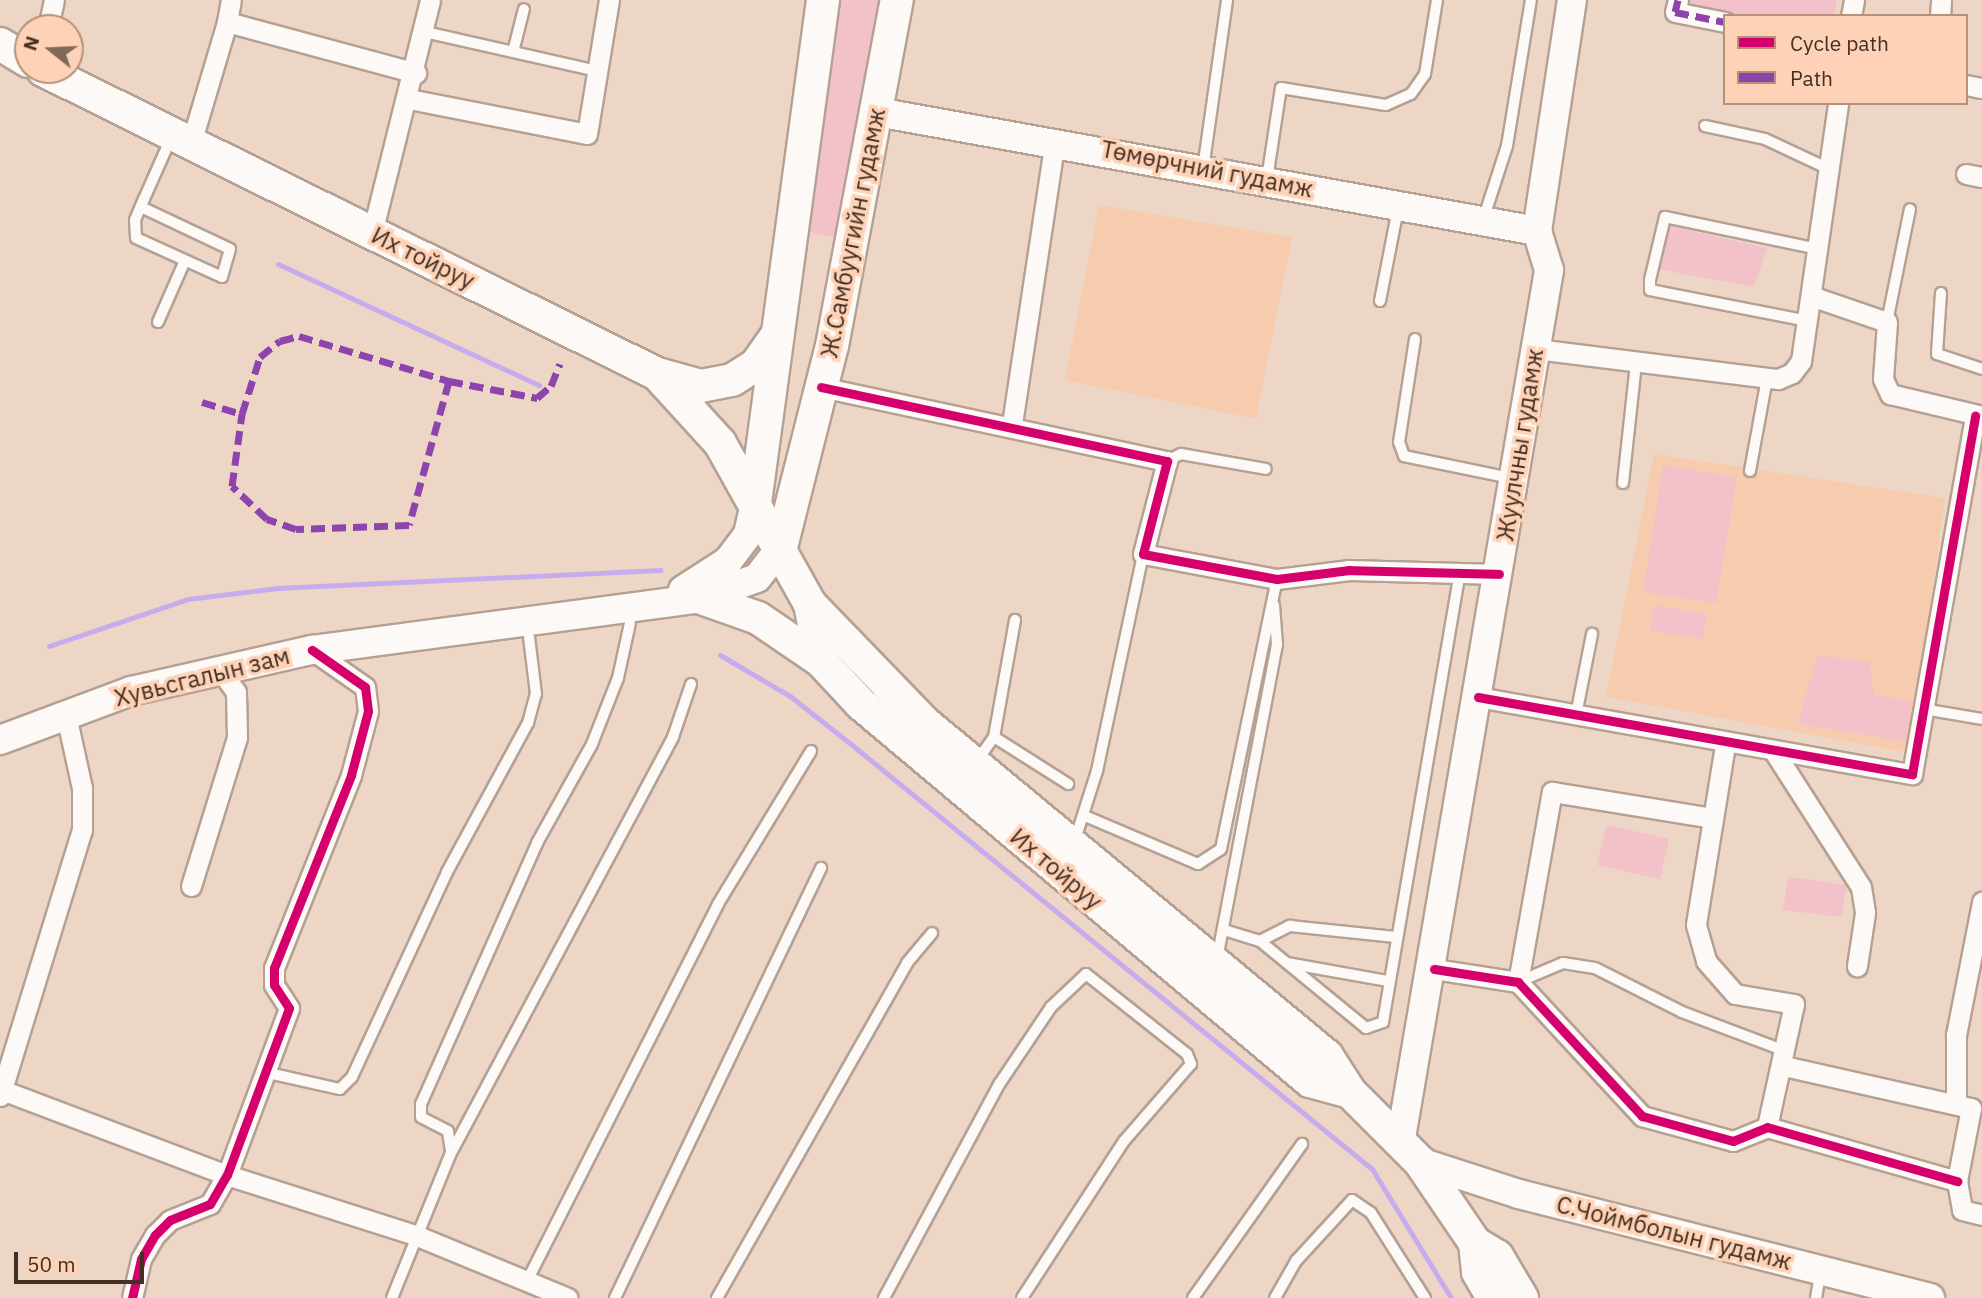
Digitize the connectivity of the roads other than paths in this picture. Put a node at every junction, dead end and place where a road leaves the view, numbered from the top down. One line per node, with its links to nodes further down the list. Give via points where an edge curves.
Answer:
1 (231, 0): 12 (street)
2 (430, 0): 14 (street)
3 (609, 0): 16 (street)
4 (823, 0): 42 (main road, via 796,170)
5 (897, 0): 21 (main road, Ж.Самбуугийн гудамж)
6 (1227, 0): 25 (lane)
7 (1437, 0): 27 (lane, via 1425,74 1411,94 1386,105 1281,88)
8 (1531, 0): 31 (lane, via 1507,146)
9 (1572, 0): 32 (main road, Жуулчны гудамж)
10 (1678, 0): 13 (street, via 1675,12)
11 (524, 9): 15 (lane)
12 (227, 22): 17 (street); 23 (street)
13 (1723, 22)
14 (425, 32): 15 (lane); 17 (street)
15 (513, 52): 16 (lane)
16 (597, 71): 19 (street, via 587,134)
17 (416, 73): 19 (street)
18 (71, 84): 23 (main road, Их тойруу)
19 (409, 99): 33 (street)
20 (1838, 105): 26 (street)
21 (877, 111): 24 (main road, Төмөрчний гудамж); 44 (main road, Ж.Самбуугийн гудамж)
22 (1705, 126): 26 (lane, via 1765,139)
23 (182, 139): 29 (lane); 33 (main road, Их тойруу)
24 (1055, 140): 25 (main road, Төмөрчний гудамж); 52 (street)
25 (1203, 169): 27 (main road, Төмөрчний гудамж)
26 (1829, 170): 34 (street)
27 (1267, 181): 28 (main road, Төмөрчний гудамж)
28 (1398, 205): 31 (main road, Төмөрчний гудамж); 38 (lane)
29 (141, 207): 35 (lane, via 136,238); 35 (lane, via 232,254 222,277)
30 (1910, 209): 41 (lane)
31 (1482, 221): 32 (main road, Төмөрчний гудамж)
32 (1537, 231): 45 (main road, Жуулчны гудамж, via 1549,270)
33 (372, 233): 48 (main road, Их тойруу)
34 (1818, 248): 37 (street); 39 (lane, via 1665,217 1650,280 1650,290)
35 (183, 265): 40 (lane)
36 (1941, 293): 47 (lane, via 1937,354)
37 (1811, 296): 39 (street); 41 (street)
38 (1380, 300)
39 (1808, 321): 49 (street, via 1798,368 1785,377)
40 (158, 322)
41 (1887, 322): 51 (street, via 1886,390)
42 (779, 333): 44 (main road, via 785,353 798,363 814,361); 48 (main road, via 756,365 732,380 701,386); 59 (main road)
43 (1416, 339): 57 (lane, via 1399,442 1404,456)
44 (832, 346): 50 (main road, Ж.Самбуугийн гудамж)
45 (1536, 349): 46 (street); 57 (main road, Жуулчны гудамж)
46 (1636, 364): 49 (street); 58 (lane)
47 (1982, 369)
48 (657, 374): 59 (main road, Их тойруу, via 720,443)
49 (1767, 378): 56 (lane)
50 (821, 387): 52 (street); 53 (main road, Ж.Самбуугийн гудамж)
51 (1978, 416): 77 (street)
52 (1012, 424): 54 (street)
53 (805, 449): 60 (main road, Ж.Самбуугийн гудамж); 67 (main road, via 802,553)
54 (1167, 461): 55 (lane, via 1181,454); 61 (street)
55 (1266, 469)
56 (1750, 471)
57 (1515, 479): 63 (main road, Жуулчны гудамж)
58 (1623, 483)
59 (755, 503): 60 (main road, Их тойруу); 66 (main road, via 747,534 729,561)
60 (781, 547): 65 (main road, Хувьсгалын зам, via 757,578); 67 (main road, Их тойруу)
61 (1143, 554): 64 (street); 88 (lane)
62 (1460, 573): 63 (street); 64 (street, via 1349,570); 96 (lane)
63 (1499, 574): 76 (main road, Жуулчны гудамж)
64 (1275, 586): 88 (lane, via 1221,849 1198,864); 94 (lane, via 1277,645)
65 (701, 598): 66 (main road, Хувьсгалын зам); 73 (main road, via 758,618)
66 (660, 601): 72 (main road, Хувьсгалын зам)
67 (810, 604): 73 (main road, Их тойруу); 86 (main road, Их тойруу, via 852,642 877,676)
68 (1015, 620): 81 (lane)
69 (630, 623): 112 (lane, via 618,678 592,744 537,842 422,1104 421,1117 448,1131)
70 (1592, 634): 79 (lane)
71 (529, 637): 105 (lane, via 536,695 528,723 447,872 352,1077 340,1089)
72 (312, 650): 74 (main road, Хувьсгалын зам); 105 (street, via 365,687 369,711 351,775 274,968 274,985 289,1008)
73 (821, 660): 106 (main road, Их тойруу, via 908,744 1310,1081)
74 (219, 668): 78 (main road, Хувьсгалын зам); 92 (street, via 236,692 237,737)
75 (691, 684): 112 (lane, via 666,749)
76 (1478, 697): 79 (street); 101 (main road, Жуулчны гудамж)
77 (1923, 709): 80 (lane); 85 (street, via 1912,774)
78 (66, 715): 82 (main road, Хувьсгалын зам); 107 (street, via 82,788 82,830)
79 (1576, 716): 83 (street)
80 (1982, 719)
81 (994, 737): 86 (lane); 87 (lane)
82 (0, 740)
83 (1725, 745): 85 (street); 89 (street)
84 (811, 751): 119 (lane, via 718,904)
85 (1775, 753): 100 (street, via 1861,887 1865,913)
86 (974, 764): 90 (main road, Их тойруу)
87 (1068, 784)
88 (1085, 816): 90 (lane)
89 (1713, 818): 103 (street, via 1552,792); 104 (street, via 1696,925 1706,961 1735,994 1794,1004)
90 (1073, 847): 99 (main road, Их тойруу)
91 (821, 868): 123 (lane)
92 (191, 886)
93 (1982, 902): 108 (street, via 1956,1035)
94 (1224, 930): 97 (lane); 99 (lane)
95 (932, 933): 124 (lane, via 907,963)
96 (1395, 937): 97 (lane, via 1290,926); 102 (lane)
97 (1259, 941): 98 (lane)
98 (1286, 963): 102 (lane); 102 (lane, via 1366,1028 1383,1023)
99 (1214, 966): 106 (main road, Их тойруу, via 1327,1056)
100 (1857, 966)
101 (1434, 970): 103 (street); 111 (main road, Жуулчны гудамж)
102 (1388, 981)
103 (1518, 982): 104 (lane, via 1563,962 1595,968); 109 (street, via 1642,1116 1733,1141)
104 (1785, 1059): 108 (street); 109 (street)
105 (264, 1072): 113 (street)
106 (1350, 1092): 111 (main road, Их тойруу)
107 (1, 1093): 113 (street)
108 (1956, 1102): 114 (street, via 1971,1108)
109 (1766, 1127): 114 (street)
110 (1302, 1144): 127 (lane)
111 (1410, 1150): 117 (main road, Их тойруу); 118 (main road, С.Чоймболын гудамж, via 1519,1194)
112 (450, 1155): 116 (lane)
113 (226, 1175): 116 (street); 120 (street, via 210,1204 170,1220 155,1235 141,1259)
114 (1957, 1181): 115 (street, via 1962,1210)
115 (1982, 1215)
116 (415, 1235): 119 (street); 121 (lane)
117 (1475, 1243): 130 (main road, Их тойруу, via 1478,1272); 131 (main road, Их тойруу, via 1497,1256)
118 (1821, 1271): 132 (lane); 133 (main road, С.Чоймболын гудамж)
119 (527, 1281): 122 (street)
120 (132, 1298)
121 (392, 1298)
122 (568, 1298)
123 (615, 1298)
124 (717, 1298)
125 (884, 1298): 126 (lane, via 1000,1083 1051,1007 1086,974 1187,1054 1192,1064 1124,1141)
126 (1022, 1298)
127 (1193, 1298)
128 (1275, 1298): 129 (lane, via 1296,1261 1352,1200 1371,1213)
129 (1425, 1298)
130 (1493, 1298)
131 (1522, 1298)
132 (1816, 1298)
133 (1930, 1298)

